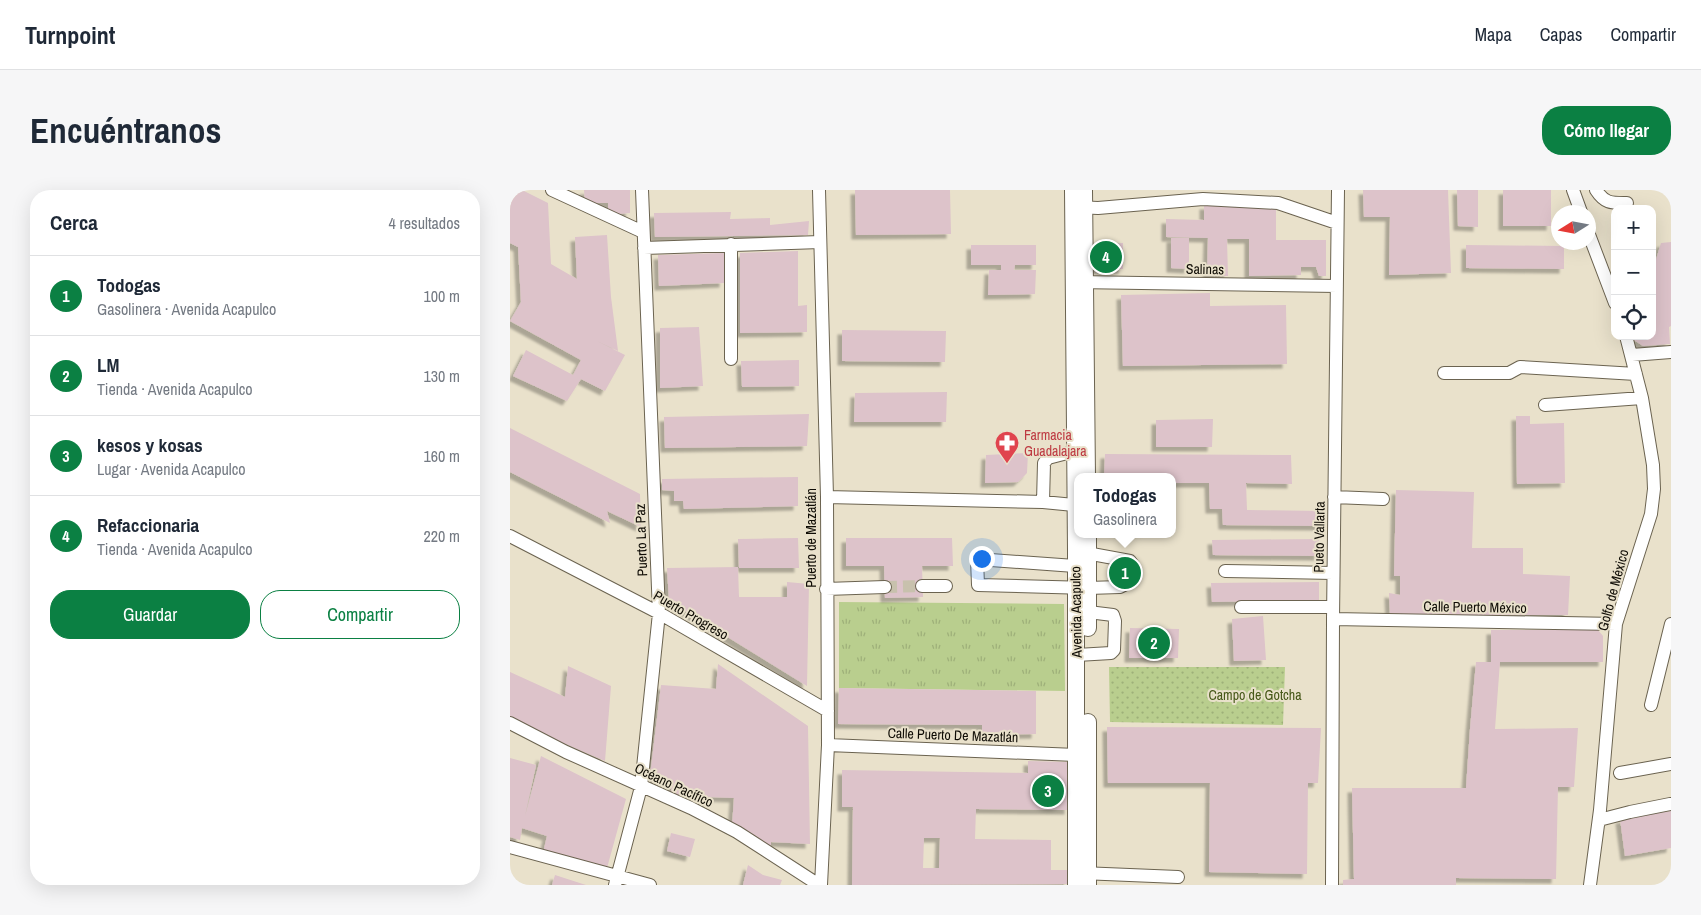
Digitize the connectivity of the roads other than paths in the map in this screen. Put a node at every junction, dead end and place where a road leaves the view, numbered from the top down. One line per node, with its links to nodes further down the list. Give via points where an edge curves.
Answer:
1 (552, 190): 13 (street)
2 (642, 190): 13 (street, Puerto La Paz)
3 (819, 190): 14 (street, Puerto de Mazatlán)
4 (1073, 190): 11 (main road, Avenida Acapulco)
5 (1084, 190): 11 (main road, Avenida Acapulco)
6 (1338, 190): 12 (street, Pueto Vallarta)
7 (1573, 190): 10 (street)
8 (1596, 190): 9 (street, via 1601,198 1611,203)
9 (1627, 204)
10 (1578, 205)
11 (1079, 207): 12 (street, via 1203,199 1278,203); 18 (main road, Avenida Acapulco)
12 (1337, 223): 19 (street, Pueto Vallarta)
13 (643, 232): 16 (street, Puerto La Paz)
14 (820, 242): 15 (street); 32 (street, Puerto de Mazatlán)
15 (731, 244): 16 (street); 24 (street)
16 (644, 248): 50 (street, Puerto La Paz)
17 (1595, 250): 20 (street)
18 (1079, 282): 19 (street, Salinas); 29 (main road, Avenida Acapulco); 31 (main road, Avenida Acapulco)
19 (1337, 286): 33 (street, Pueto Vallarta)
20 (1612, 295)
21 (1627, 340): 23 (street, Golfo de México)
22 (1671, 352): 23 (street)
23 (1632, 355): 26 (street, Golfo de México)
24 (730, 358)
25 (1444, 373): 26 (street, via 1509,373 1520,368)
26 (1636, 374): 27 (street, Golfo de México)
27 (1642, 398): 28 (street); 52 (street, Golfo de México, via 1654,489 1651,514)
28 (1545, 405)
29 (1075, 451): 30 (main road, Avenida Acapulco); 35 (street, via 1048,458 1044,463)
30 (1075, 473)
31 (1087, 473)
32 (827, 496): 35 (street); 46 (street, Puerto de Mazatlán)
33 (1334, 497): 34 (street); 42 (street, Pueto Vallarta)
34 (1383, 499)
35 (1043, 502): 36 (street)
36 (1074, 505)
37 (510, 536): 50 (street, Puerto Progreso)
38 (1078, 538): 40 (main road, Avenida Acapulco)
39 (1087, 538): 40 (main road, Avenida Acapulco)
40 (1080, 557): 47 (main road, Avenida Acapulco); 47 (street, via 1130,562 1134,566 1132,582 1120,588); 47 (street, via 977,559 978,585)
41 (1225, 571): 42 (street)
42 (1333, 573): 51 (street, Pueto Vallarta)
43 (922, 586): 44 (street)
44 (946, 586)
45 (885, 588): 46 (street)
46 (826, 589): 56 (street, Puerto de Mazatlán)
47 (1082, 589): 49 (main road, Avenida Acapulco)
48 (1241, 606): 51 (street, Calle Puerto México)
49 (1082, 611): 54 (main road, Avenida Acapulco); 54 (street, via 1113,615 1115,621 1114,650 1111,653)
50 (659, 613): 56 (street, Puerto Progreso); 62 (street, Puerto La Paz)
51 (1333, 613): 52 (street, Calle Puerto México); 71 (street, Pueto Vallarta)
52 (1616, 624): 64 (street, Golfo de México)
53 (1671, 624): 55 (street)
54 (1082, 655): 59 (main road, Avenida Acapulco); 67 (main road, Avenida Acapulco)
55 (1650, 705)
56 (828, 711): 58 (street, Puerto de Mazatlán)
57 (510, 723): 62 (street, Océano Pacífico)
58 (828, 745): 59 (street, Calle Puerto De Mazatlán); 70 (street, Puerto de Mazatlán)
59 (1076, 755): 67 (main road, Avenida Acapulco)
60 (1671, 764): 61 (street)
61 (1620, 773)
62 (641, 786): 68 (street, Puerto La Paz); 70 (street, Océano Pacífico, via 737,832)
63 (1670, 804): 64 (street)
64 (1599, 820): 72 (street, Golfo de México)
65 (510, 847): 68 (street)
66 (1178, 877): 67 (street)
67 (1082, 879)
68 (617, 881): 69 (street)
69 (650, 885)
70 (820, 885)
71 (1332, 885)
72 (1590, 885)

